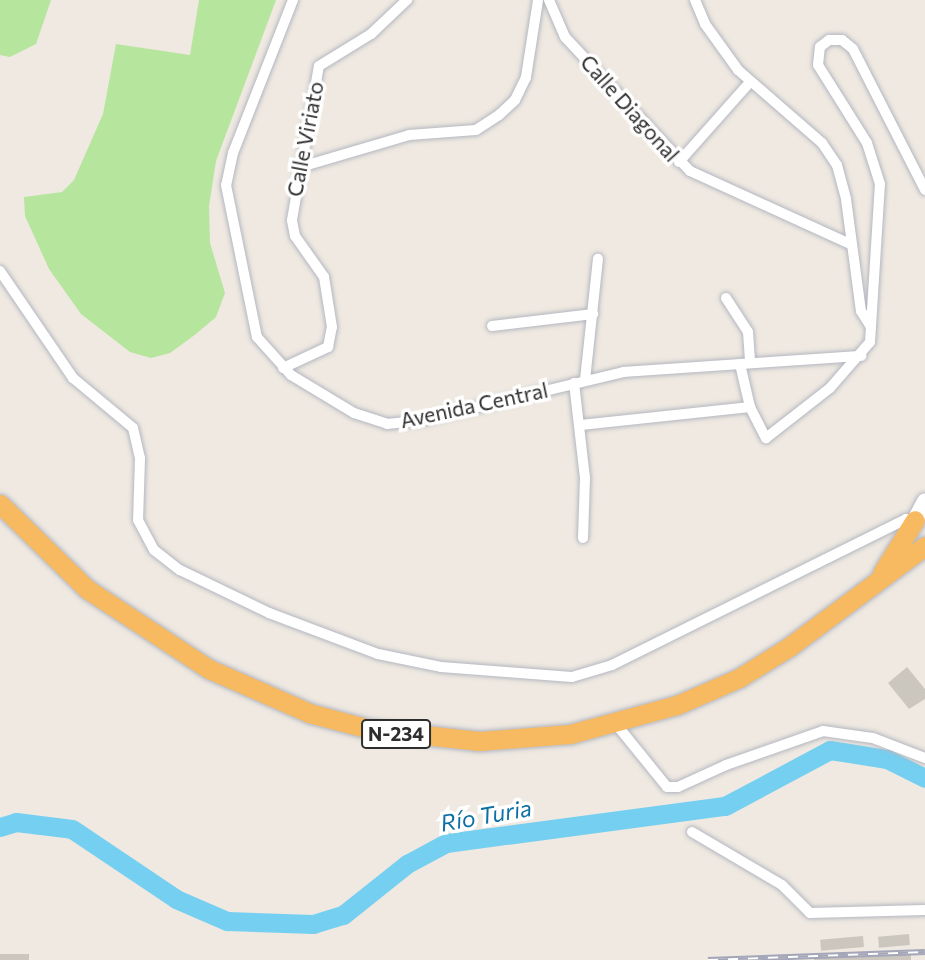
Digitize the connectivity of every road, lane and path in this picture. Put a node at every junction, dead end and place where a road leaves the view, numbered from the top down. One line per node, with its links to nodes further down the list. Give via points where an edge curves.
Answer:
1 (293, 0): 19 (street, Avenida Central, via 233,153 226,185 257,337)
2 (407, 0): 8 (street, Calle Viriato, via 371,34 319,66)
3 (538, 0): 8 (street, via 526,77 515,100 499,116 476,130 409,135)
4 (549, 0): 7 (street, Calle Diagonal, via 565,37)
5 (695, 0): 6 (street, via 713,36)
6 (750, 82): 7 (street); 10 (street, via 831,154 843,182)
7 (679, 162): 10 (street, Calle Diagonal)
8 (304, 166): 19 (street, Calle Viriato, via 292,220 296,236 324,276 332,327 328,347)
9 (925, 190): 16 (street, via 853,49 842,40 829,40 818,51 818,65 867,143 878,172)
10 (850, 244): 16 (street, via 861,311)
11 (598, 259): 14 (street)
12 (0, 271): 25 (street, via 74,378 133,428 140,458 138,520 154,550 180,570 269,613 378,654 441,667 572,677 612,664 905,519)
13 (726, 298): 18 (street, via 748,332)
14 (593, 314): 15 (street); 20 (street)
15 (492, 326)
16 (872, 327): 17 (street)
17 (861, 356): 18 (street, Avenida Central); 21 (street, via 830,388 766,438)
18 (745, 364): 20 (street, Avenida Central, via 624,372); 21 (street)
19 (283, 368): 20 (street, Avenida Central, via 354,413 387,424 424,420)
20 (579, 382): 22 (street)
21 (751, 407): 22 (street)
22 (581, 425): 26 (street)
23 (925, 501): 25 (main road)
24 (0, 505): 31 (highway, N-234, via 87,589 133,623 209,669 309,713 396,734 479,741 524,740)
25 (915, 520): 30 (highway)
26 (583, 538)
27 (925, 546): 29 (highway, N-234)
28 (925, 557): 29 (highway)
29 (899, 566): 30 (highway, N-234)
30 (876, 583): 31 (highway, N-234, via 739,678 677,705)
31 (616, 724): 32 (street, via 667,787 678,788 726,765 823,731 873,738)
32 (925, 758)
33 (692, 832): 34 (street, via 782,885 810,913)
34 (925, 911)

